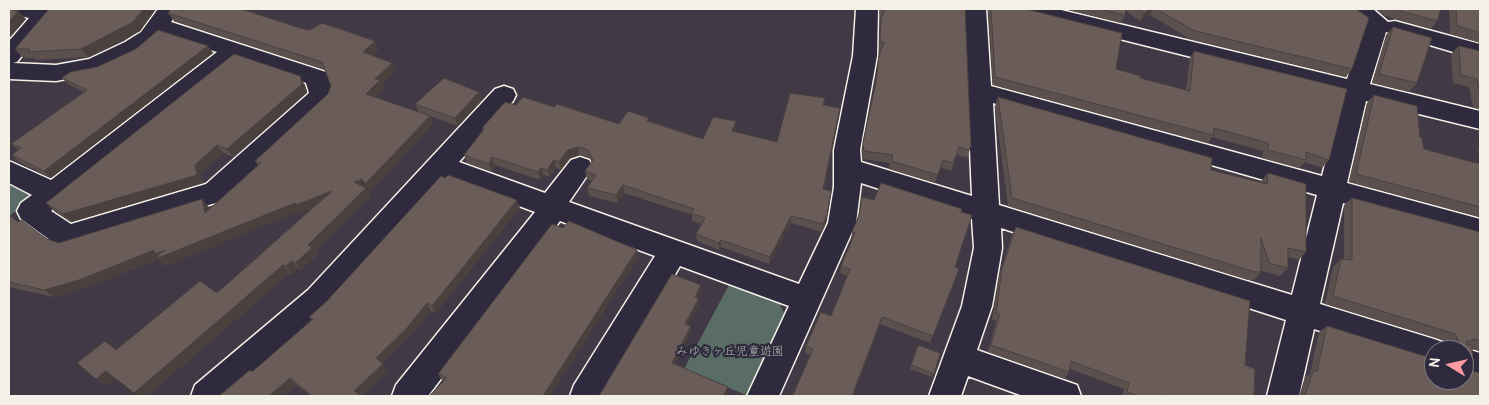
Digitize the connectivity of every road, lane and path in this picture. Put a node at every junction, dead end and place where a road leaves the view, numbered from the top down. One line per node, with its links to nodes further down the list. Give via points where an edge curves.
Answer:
1 (20, 9): 11 (street, via 45,14)
2 (866, 9): 19 (street, via 865,56 846,150)
3 (975, 9): 14 (street)
4 (1028, 9): 6 (street)
5 (1358, 9): 8 (street)
6 (1068, 14): 13 (street)
7 (164, 17): 9 (street); 12 (street, via 149,37 134,48 94,66 56,73)
8 (1377, 23): 10 (street); 13 (street)
9 (236, 50): 22 (street); 22 (street, via 317,78 322,95 215,192 67,237 31,210)
10 (1480, 52)
11 (9, 56)
12 (9, 71)
13 (1356, 90): 16 (street); 21 (street)
14 (980, 91): 21 (street); 24 (street)
15 (504, 95): 17 (street)
16 (1480, 120)
17 (440, 166): 23 (street); 31 (street, via 319,299)
18 (580, 166): 23 (street)
19 (847, 168): 24 (street); 27 (street, via 848,186 842,223)
20 (9, 171): 22 (street)
21 (1333, 190): 25 (street); 28 (street)
22 (53, 194)
23 (553, 206): 26 (street); 32 (street)
24 (987, 212): 28 (street); 30 (street, via 988,248 977,306)
25 (1480, 230)
26 (674, 251): 27 (street); 33 (street)
27 (808, 300): 34 (street)
28 (1304, 312): 29 (street); 37 (street)
29 (1424, 350)
30 (960, 359): 35 (street); 36 (street)
31 (207, 396)
32 (408, 396)
33 (586, 396)
34 (762, 396)
35 (946, 396)
36 (1064, 396)
37 (1283, 396)

